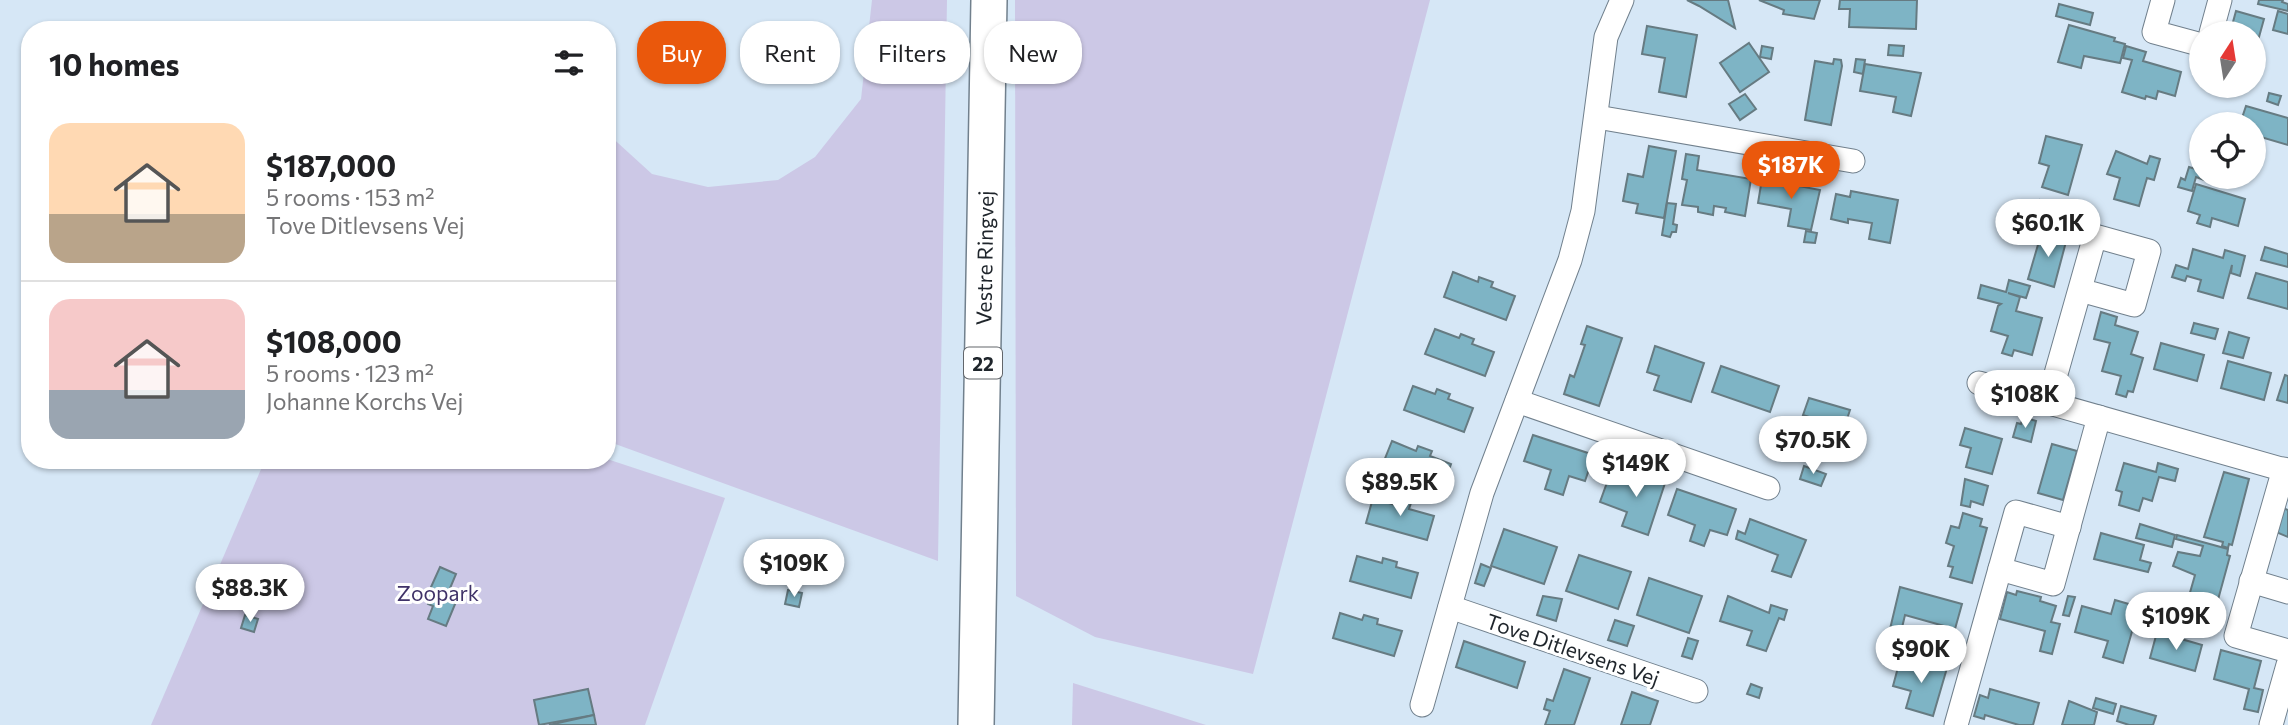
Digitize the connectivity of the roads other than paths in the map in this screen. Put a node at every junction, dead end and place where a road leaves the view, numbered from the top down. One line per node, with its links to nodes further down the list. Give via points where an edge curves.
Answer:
1 (989, 0): 25 (main road, Vestre Ringvej / 22)
2 (1622, 0): 7 (street, via 1606,37)
3 (2163, 0): 6 (street, via 2154,32)
4 (2220, 0): 5 (street)
5 (2214, 21)
6 (2189, 41)
7 (1597, 117): 8 (street); 11 (street, via 1583,211 1570,260)
8 (1853, 161)
9 (2080, 290): 12 (street)
10 (1979, 383): 12 (street)
11 (1517, 401): 15 (street); 20 (street, via 1482,493)
12 (2048, 402): 13 (street)
13 (2099, 417): 14 (street); 16 (street)
14 (2286, 470): 18 (street)
15 (1768, 488)
16 (2069, 527): 17 (street, via 2053,584); 17 (street, via 2016,512)
17 (2000, 569): 26 (street)
18 (2251, 581): 19 (street); 21 (street, via 2235,636)
19 (2288, 592)
20 (1450, 607): 23 (street, Tove Ditlevsens Vej); 24 (street)
21 (2288, 651)
22 (2288, 665): 27 (street)
23 (1696, 691)
24 (1422, 705)
25 (976, 725)
26 (1956, 725)
27 (2271, 725)

